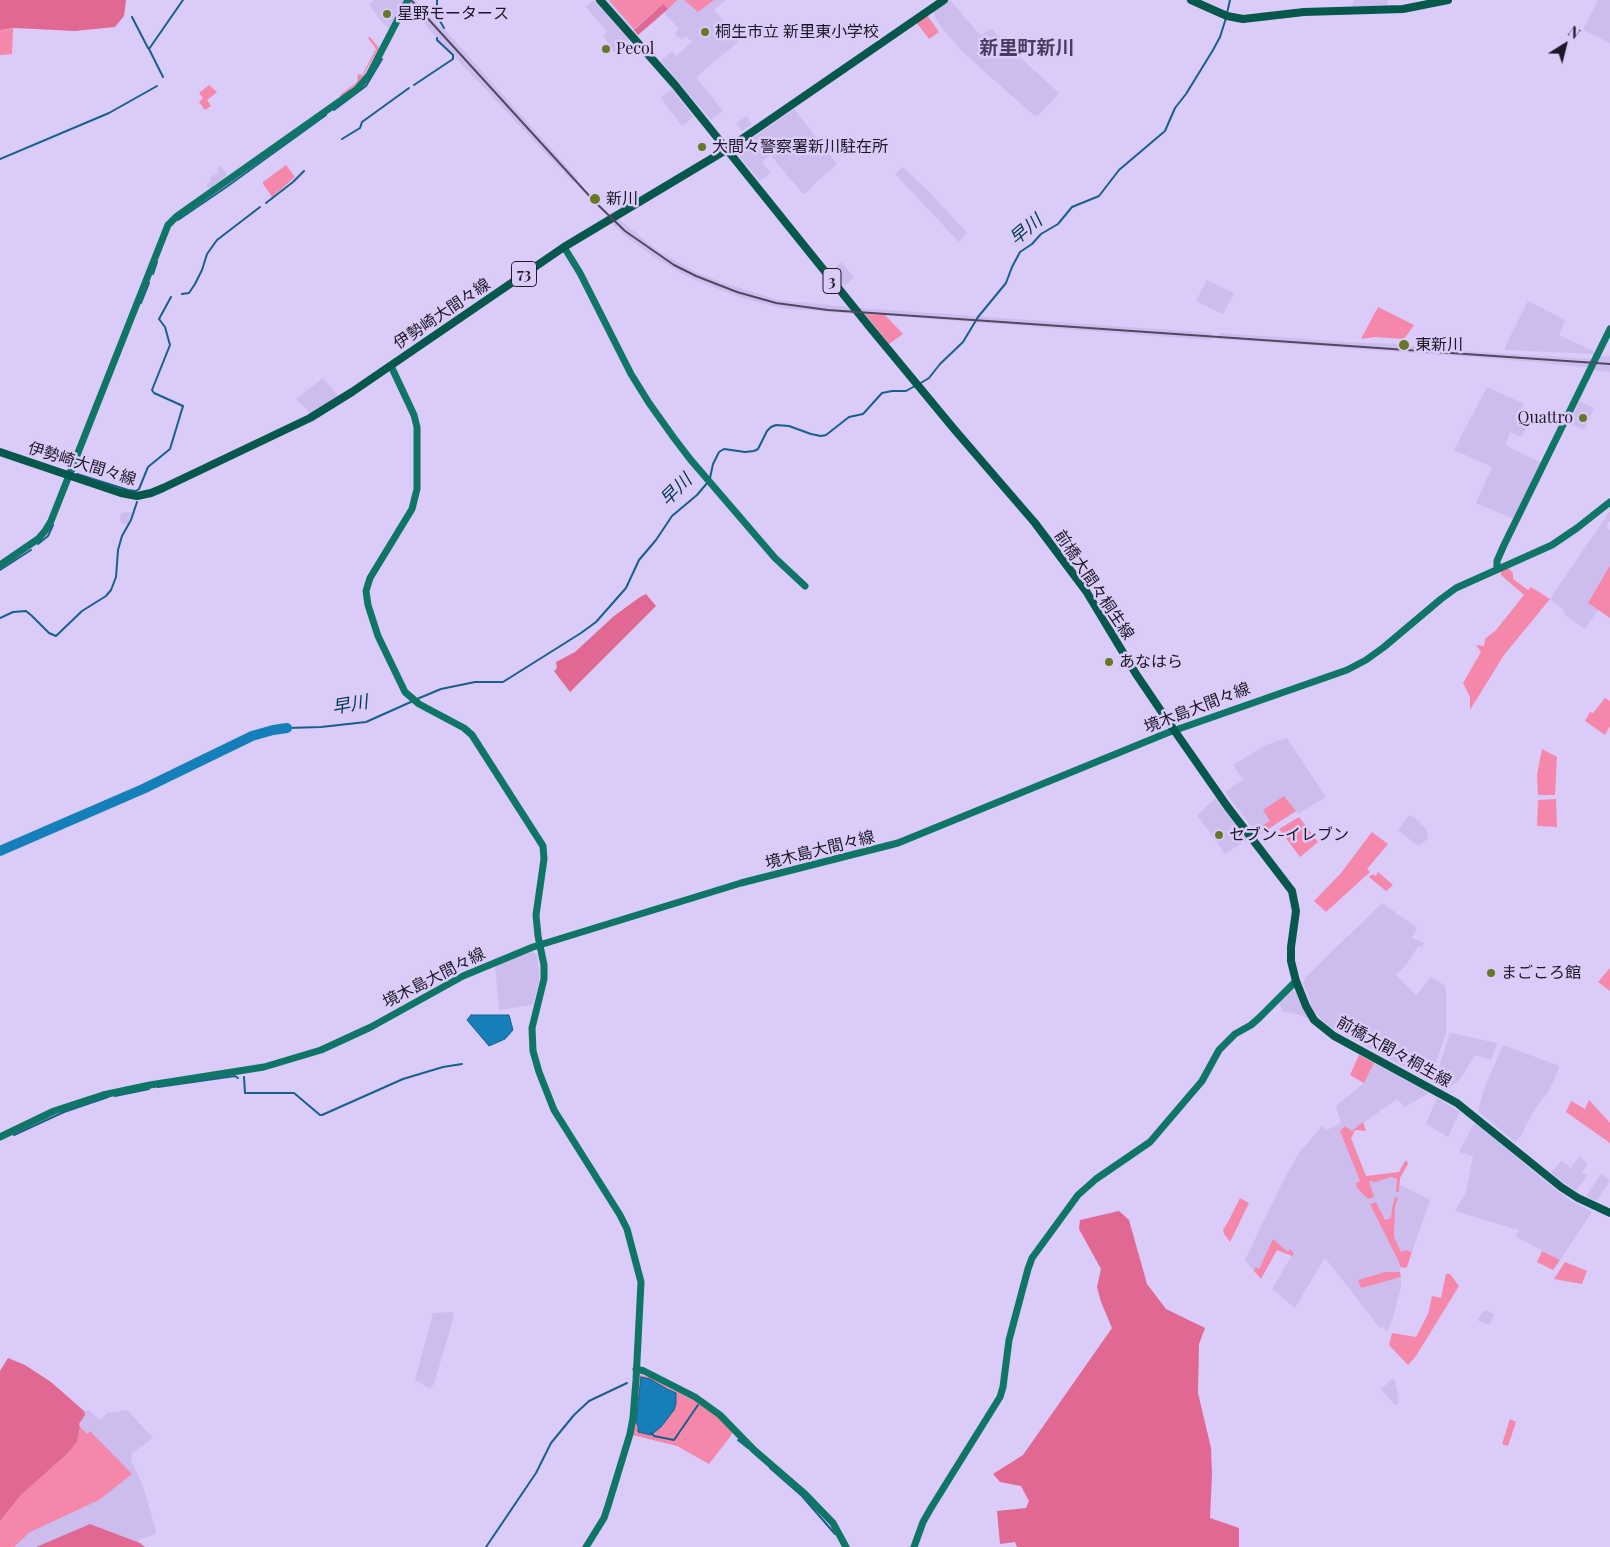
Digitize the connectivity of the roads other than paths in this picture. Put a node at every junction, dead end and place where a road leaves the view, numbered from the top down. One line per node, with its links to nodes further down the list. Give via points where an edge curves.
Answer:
1 (408, 0): 11 (street, via 369,75 357,89 168,225)
2 (600, 0): 6 (main road, 前橋大間々桐生線 / 3, via 675,85)
3 (944, 0): 6 (main road, 伊勢崎大間々線 / 73)
4 (1191, 0): 5 (main road, via 1230,18 1249,19 1304,12 1388,10)
5 (1448, 0)
6 (726, 150): 7 (main road, 伊勢崎大間々線 / 73); 16 (main road, 前橋大間々桐生線 / 3, via 918,386 1035,523 1078,581)
7 (564, 248): 9 (main road, 伊勢崎大間々線 / 73); 15 (street, via 631,374 669,431 775,558)
8 (1610, 329): 14 (street, via 1504,545)
9 (391, 366): 11 (main road, 伊勢崎大間々線 / 73, via 318,414 151,493 130,496); 17 (street, via 418,427 417,489 412,509 367,584 370,612 405,692 464,728 476,740 543,846 536,915)
10 (0, 452): 11 (main road, 伊勢崎大間々線 / 73)
11 (68, 476): 13 (street, via 51,521 42,535)
12 (1610, 502): 14 (street, 境木島大間々線, via 1552,545)
13 (0, 565)
14 (1497, 569): 16 (street, 境木島大間々線, via 1456,588 1384,647 1352,667)
15 (805, 586)
16 (1174, 730): 17 (street, 境木島大間々線, via 898,843 741,883); 18 (main road, 前橋大間々桐生線 / 3, via 1292,891 1296,910 1291,955)
17 (539, 945): 19 (street, 境木島大間々線, via 463,976 322,1050 264,1067 110,1093 54,1112); 21 (street, via 544,979 532,1028 533,1051 554,1110 628,1230 641,1282)
18 (1296, 981): 20 (main road, 前橋大間々桐生線 / 3, via 1309,1012 1327,1032 1450,1098 1568,1192); 24 (street, via 1219,1050 1202,1081 1150,1142 1078,1195 1032,1258 1009,1340 1000,1397 931,1508)
19 (0, 1137)
20 (1610, 1213)
21 (636, 1369): 22 (street, via 630,1434 604,1518); 23 (street, via 695,1396 713,1409 822,1511)
22 (586, 1547)
23 (846, 1547)
24 (914, 1547)

